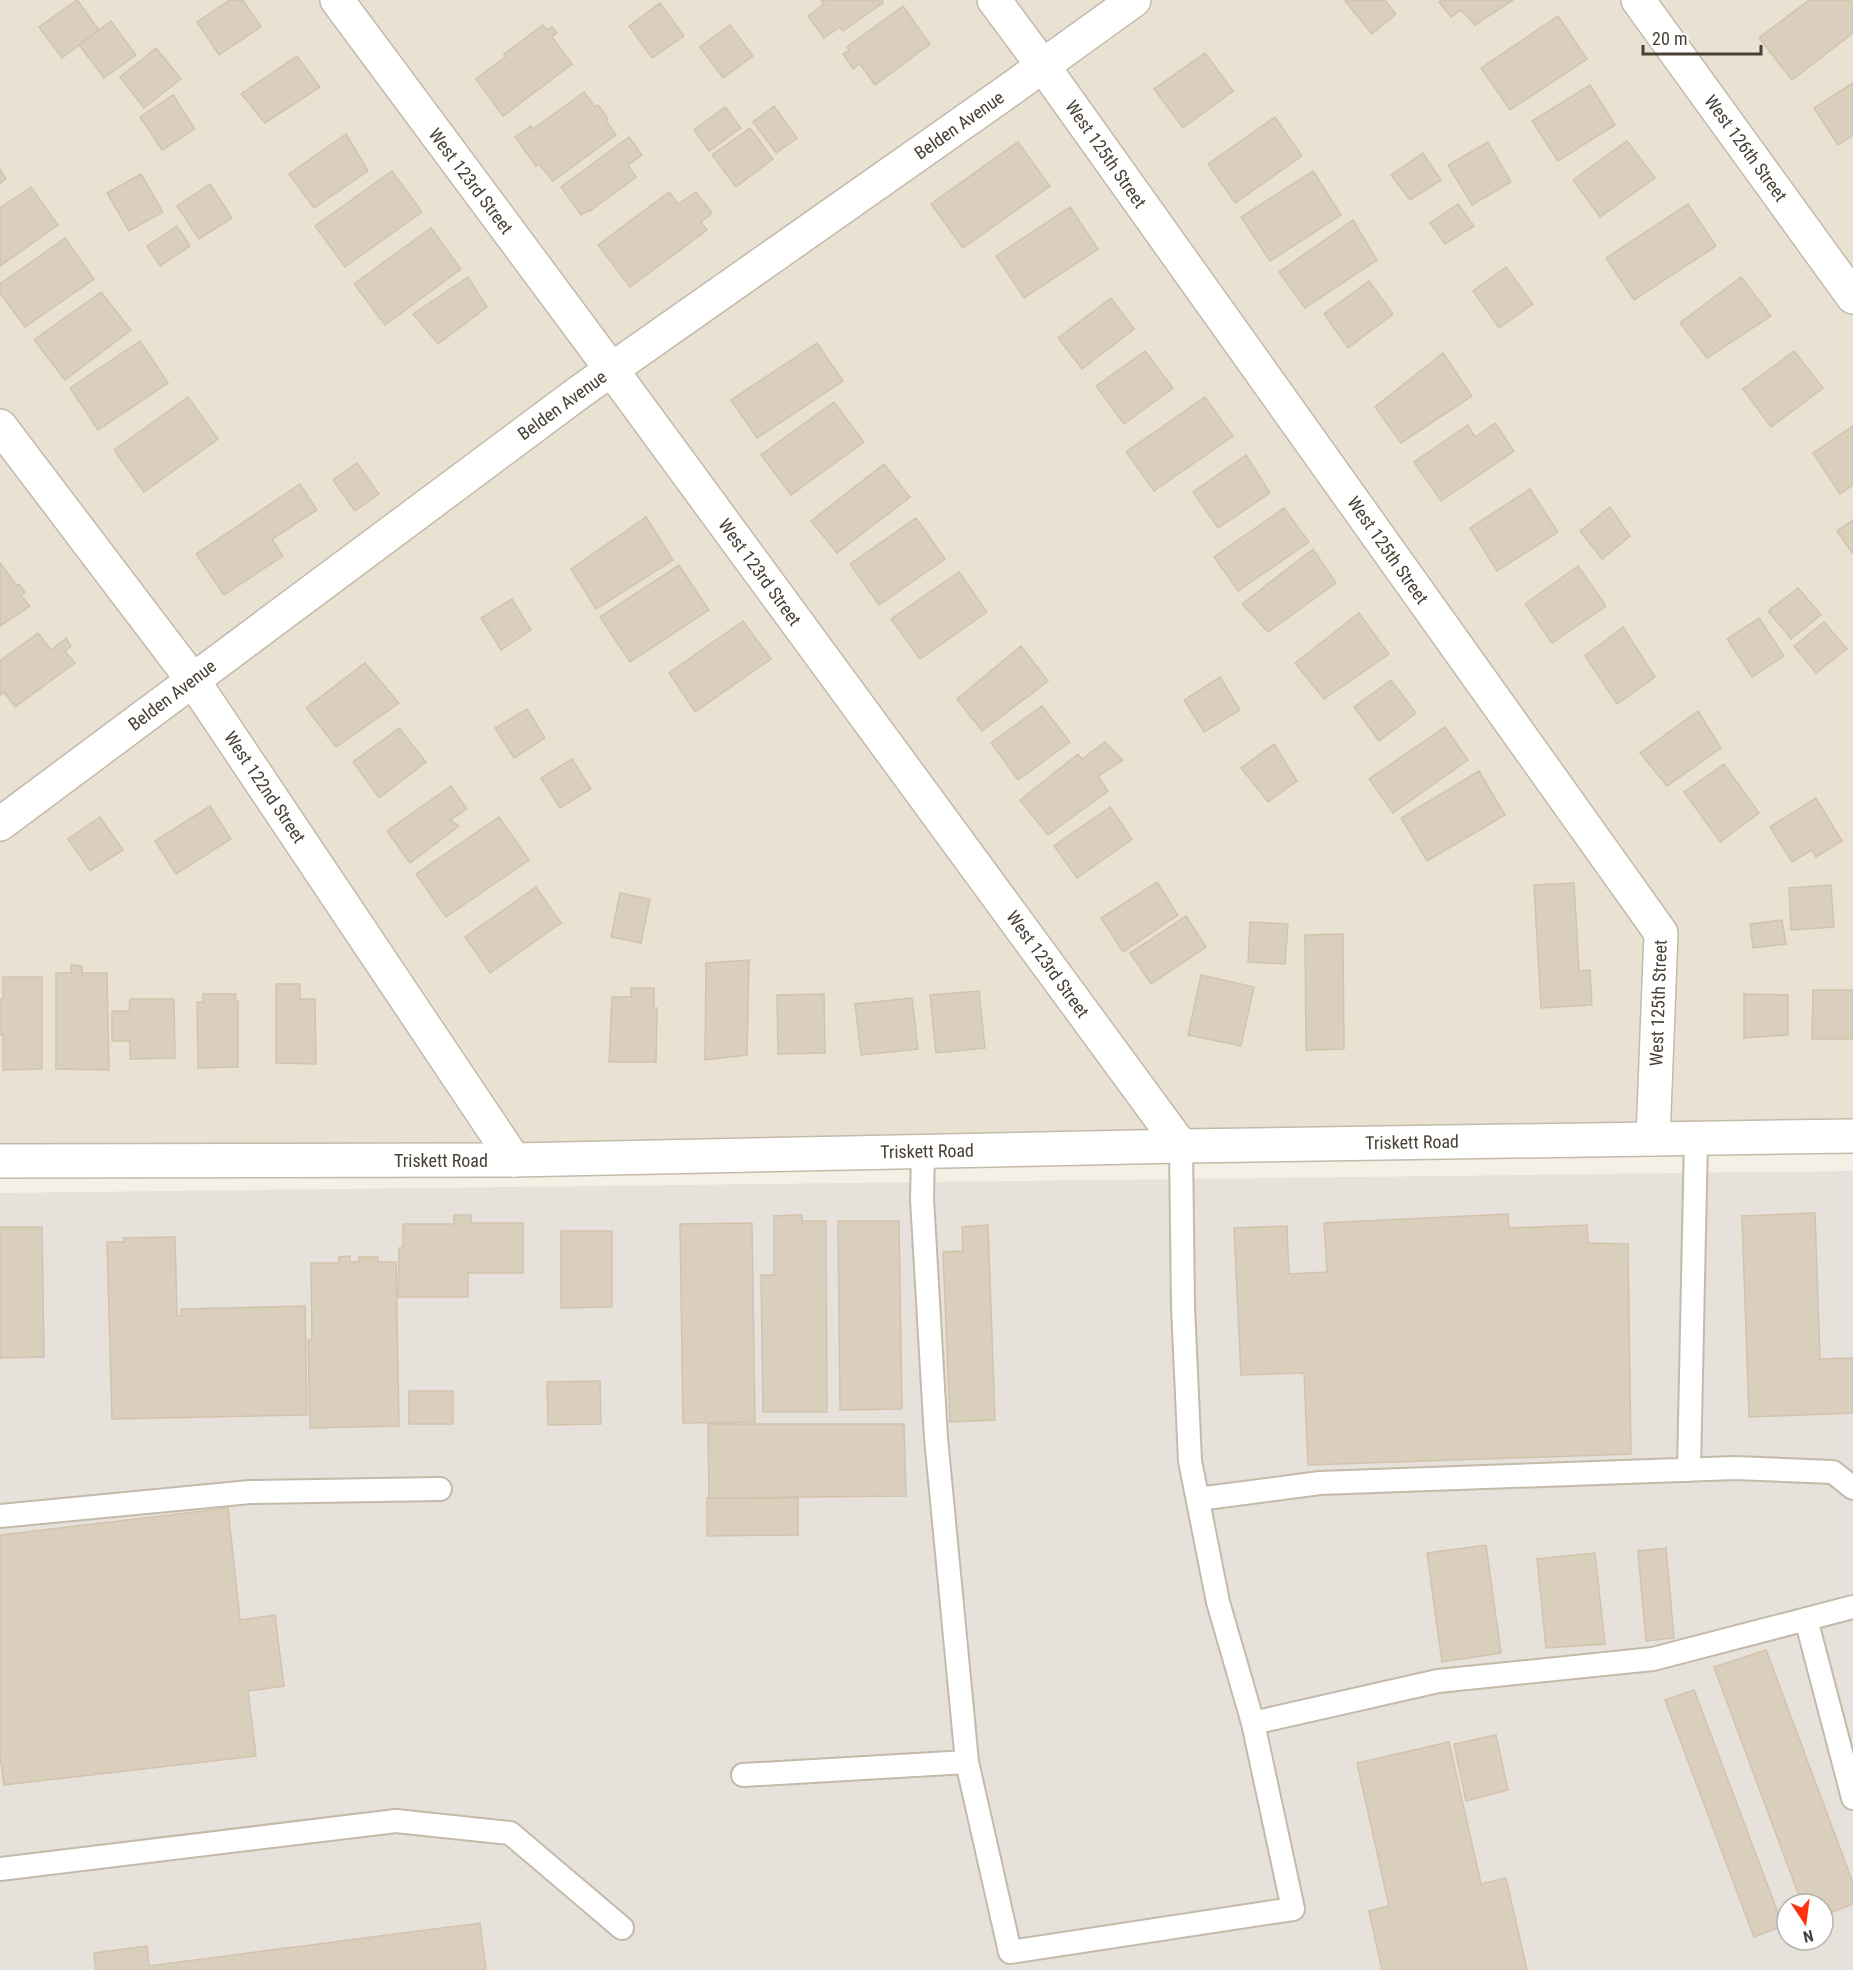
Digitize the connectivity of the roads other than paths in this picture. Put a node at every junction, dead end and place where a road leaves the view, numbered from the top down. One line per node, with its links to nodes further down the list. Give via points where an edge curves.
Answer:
1 (337, 0): 7 (street, West 123rd Street)
2 (994, 0): 5 (street, West 125th Street)
3 (1134, 0): 5 (street, Belden Avenue)
4 (1638, 0): 6 (street, West 126th Street)
5 (1043, 66): 7 (street, Belden Avenue); 12 (street, West 125th Street, via 1661,933)
6 (1853, 297)
7 (611, 369): 9 (street, Belden Avenue); 14 (street, West 123rd Street)
8 (0, 426): 9 (street, West 122nd Street)
9 (192, 679): 10 (street, Belden Avenue); 16 (street, West 122nd Street)
10 (0, 824)
11 (1853, 1136): 13 (street, Triskett Road)
12 (1653, 1138): 13 (street, Triskett Road); 14 (street, Triskett Road)
13 (1696, 1138): 18 (lane)
14 (1181, 1146): 15 (street, Triskett Road); 21 (lane, via 1190,1461)
15 (923, 1151): 16 (street, Triskett Road); 26 (lane, via 922,1199 936,1438)
16 (514, 1160): 17 (street, Triskett Road)
17 (0, 1161)
18 (1689, 1470): 19 (lane, via 1833,1472); 21 (lane, via 1320,1483)
19 (1853, 1488)
20 (440, 1489): 22 (lane, via 250,1492)
21 (1198, 1499): 25 (lane, via 1218,1602)
22 (0, 1516)
23 (1853, 1607): 24 (lane)
24 (1806, 1619): 25 (lane, via 1653,1659 1438,1681); 28 (lane)
25 (1253, 1723): 26 (lane, via 1293,1909 1010,1953)
26 (967, 1762): 27 (lane)
27 (743, 1775)
28 (1853, 1798)
29 (0, 1869): 30 (lane, via 396,1821 510,1833)
30 (622, 1928)

